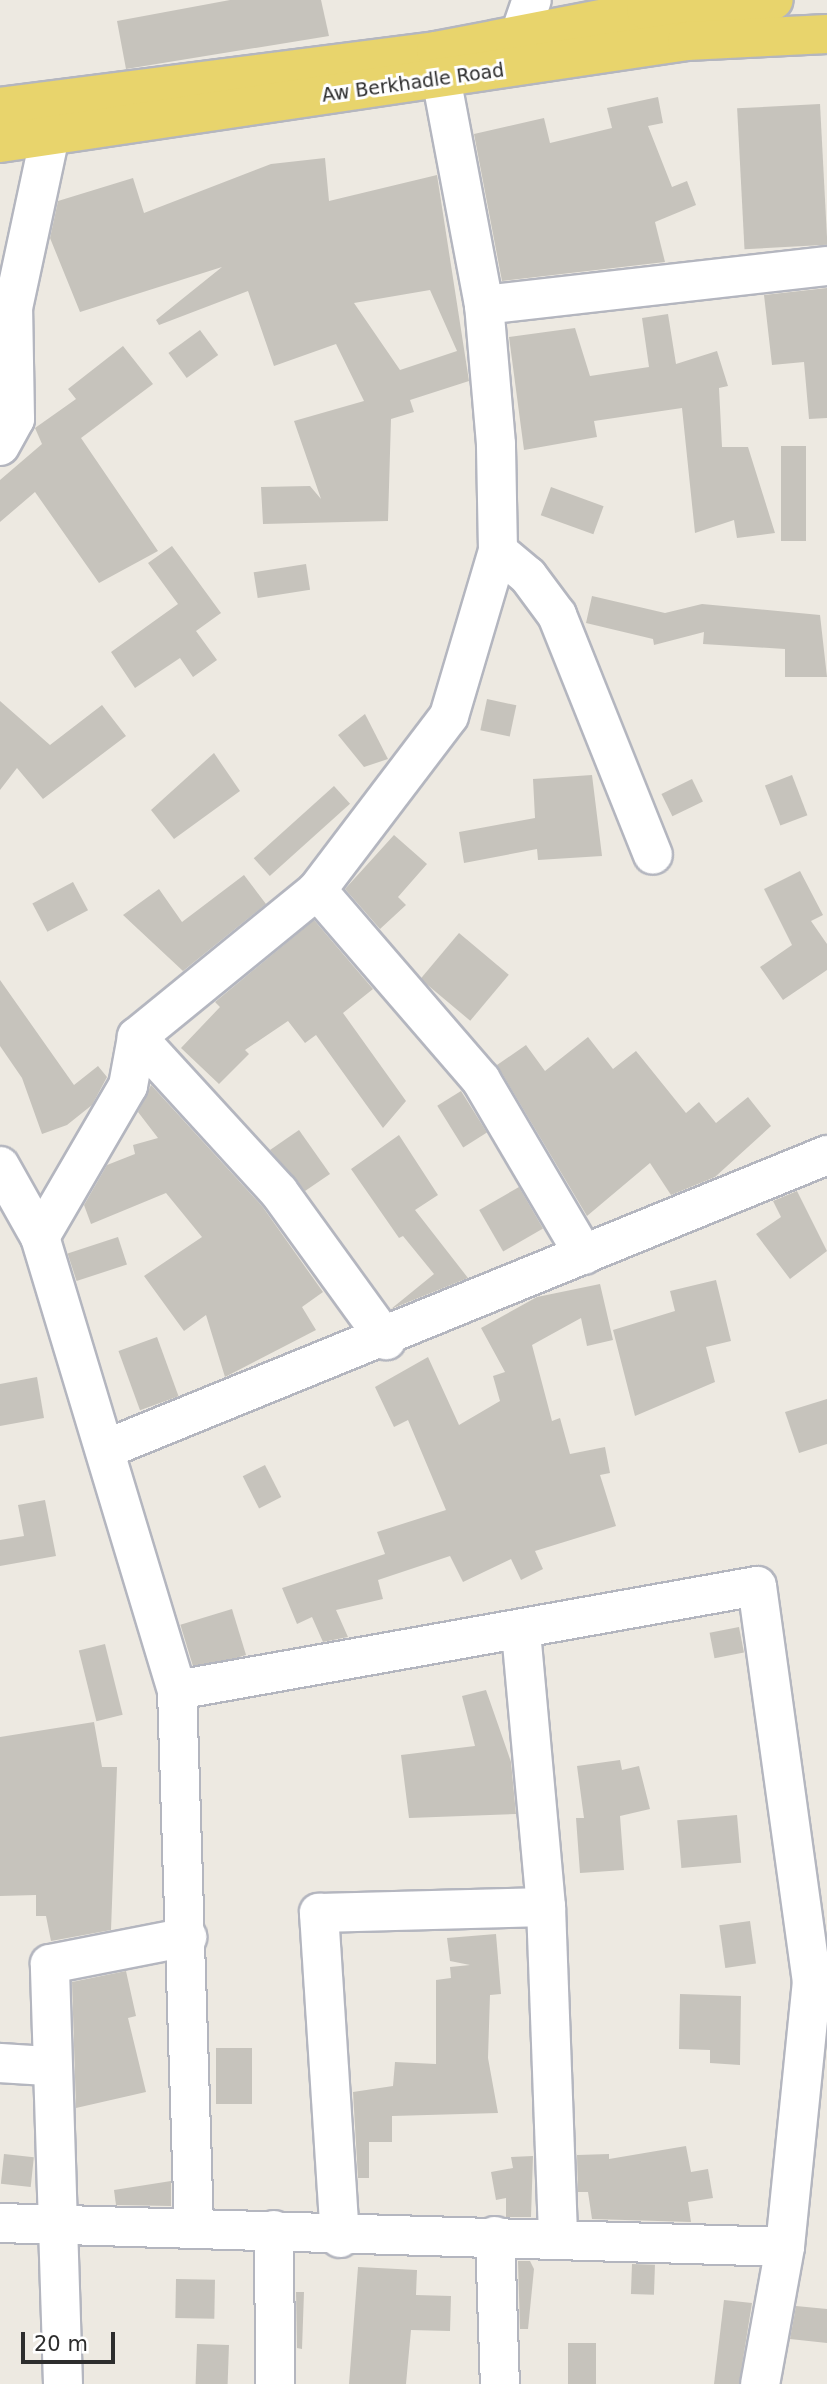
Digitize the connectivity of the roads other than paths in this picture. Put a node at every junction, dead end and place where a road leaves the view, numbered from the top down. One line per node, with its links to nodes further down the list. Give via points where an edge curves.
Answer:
1 (532, 0): 4 (street)
2 (753, 1): 4 (main road, Aw Berkhadle Road, via 646,10)
3 (827, 34): 4 (main road, Aw Berkhadle Road)
4 (521, 52): 5 (main road, Aw Berkhadle Road)
5 (438, 65): 6 (main road, Aw Berkhadle Road); 7 (main road, Aw Berkhadle Road); 10 (street)
6 (0, 107)
7 (50, 135): 8 (main road, Aw Berkhadle Road); 11 (street, via 13,308 15,419)
8 (0, 143)
9 (827, 266): 10 (street)
10 (484, 306): 12 (street)
11 (0, 446)
12 (498, 551): 13 (street, via 557,615); 14 (street, via 449,716)
13 (653, 855)
14 (317, 890): 15 (street); 19 (street, via 481,1080)
15 (137, 1037): 18 (street, via 128,1086); 20 (street, via 279,1192)
16 (827, 1155): 19 (street)
17 (0, 1166): 18 (street)
18 (40, 1237): 21 (street)
19 (584, 1255): 20 (street)
20 (386, 1340): 21 (street)
21 (106, 1449): 23 (street)
22 (521, 1632): 23 (street, via 407,1646); 24 (street); 35 (street, via 757,1586 811,1981)
23 (177, 1690): 25 (street)
24 (546, 1907): 33 (street, via 319,1913); 34 (street)
25 (187, 1937): 27 (street, via 50,1964); 30 (street)
26 (0, 2063): 27 (street)
27 (48, 2066): 29 (street)
28 (0, 2223): 29 (street)
29 (58, 2227): 30 (street); 36 (street)
30 (194, 2228): 31 (street)
31 (274, 2230): 33 (street); 37 (street)
32 (495, 2236): 33 (street); 34 (street); 38 (street)
33 (340, 2238)
34 (558, 2240): 35 (street)
35 (785, 2248): 39 (street)
36 (63, 2384)
37 (275, 2384)
38 (500, 2384)
39 (760, 2384)

